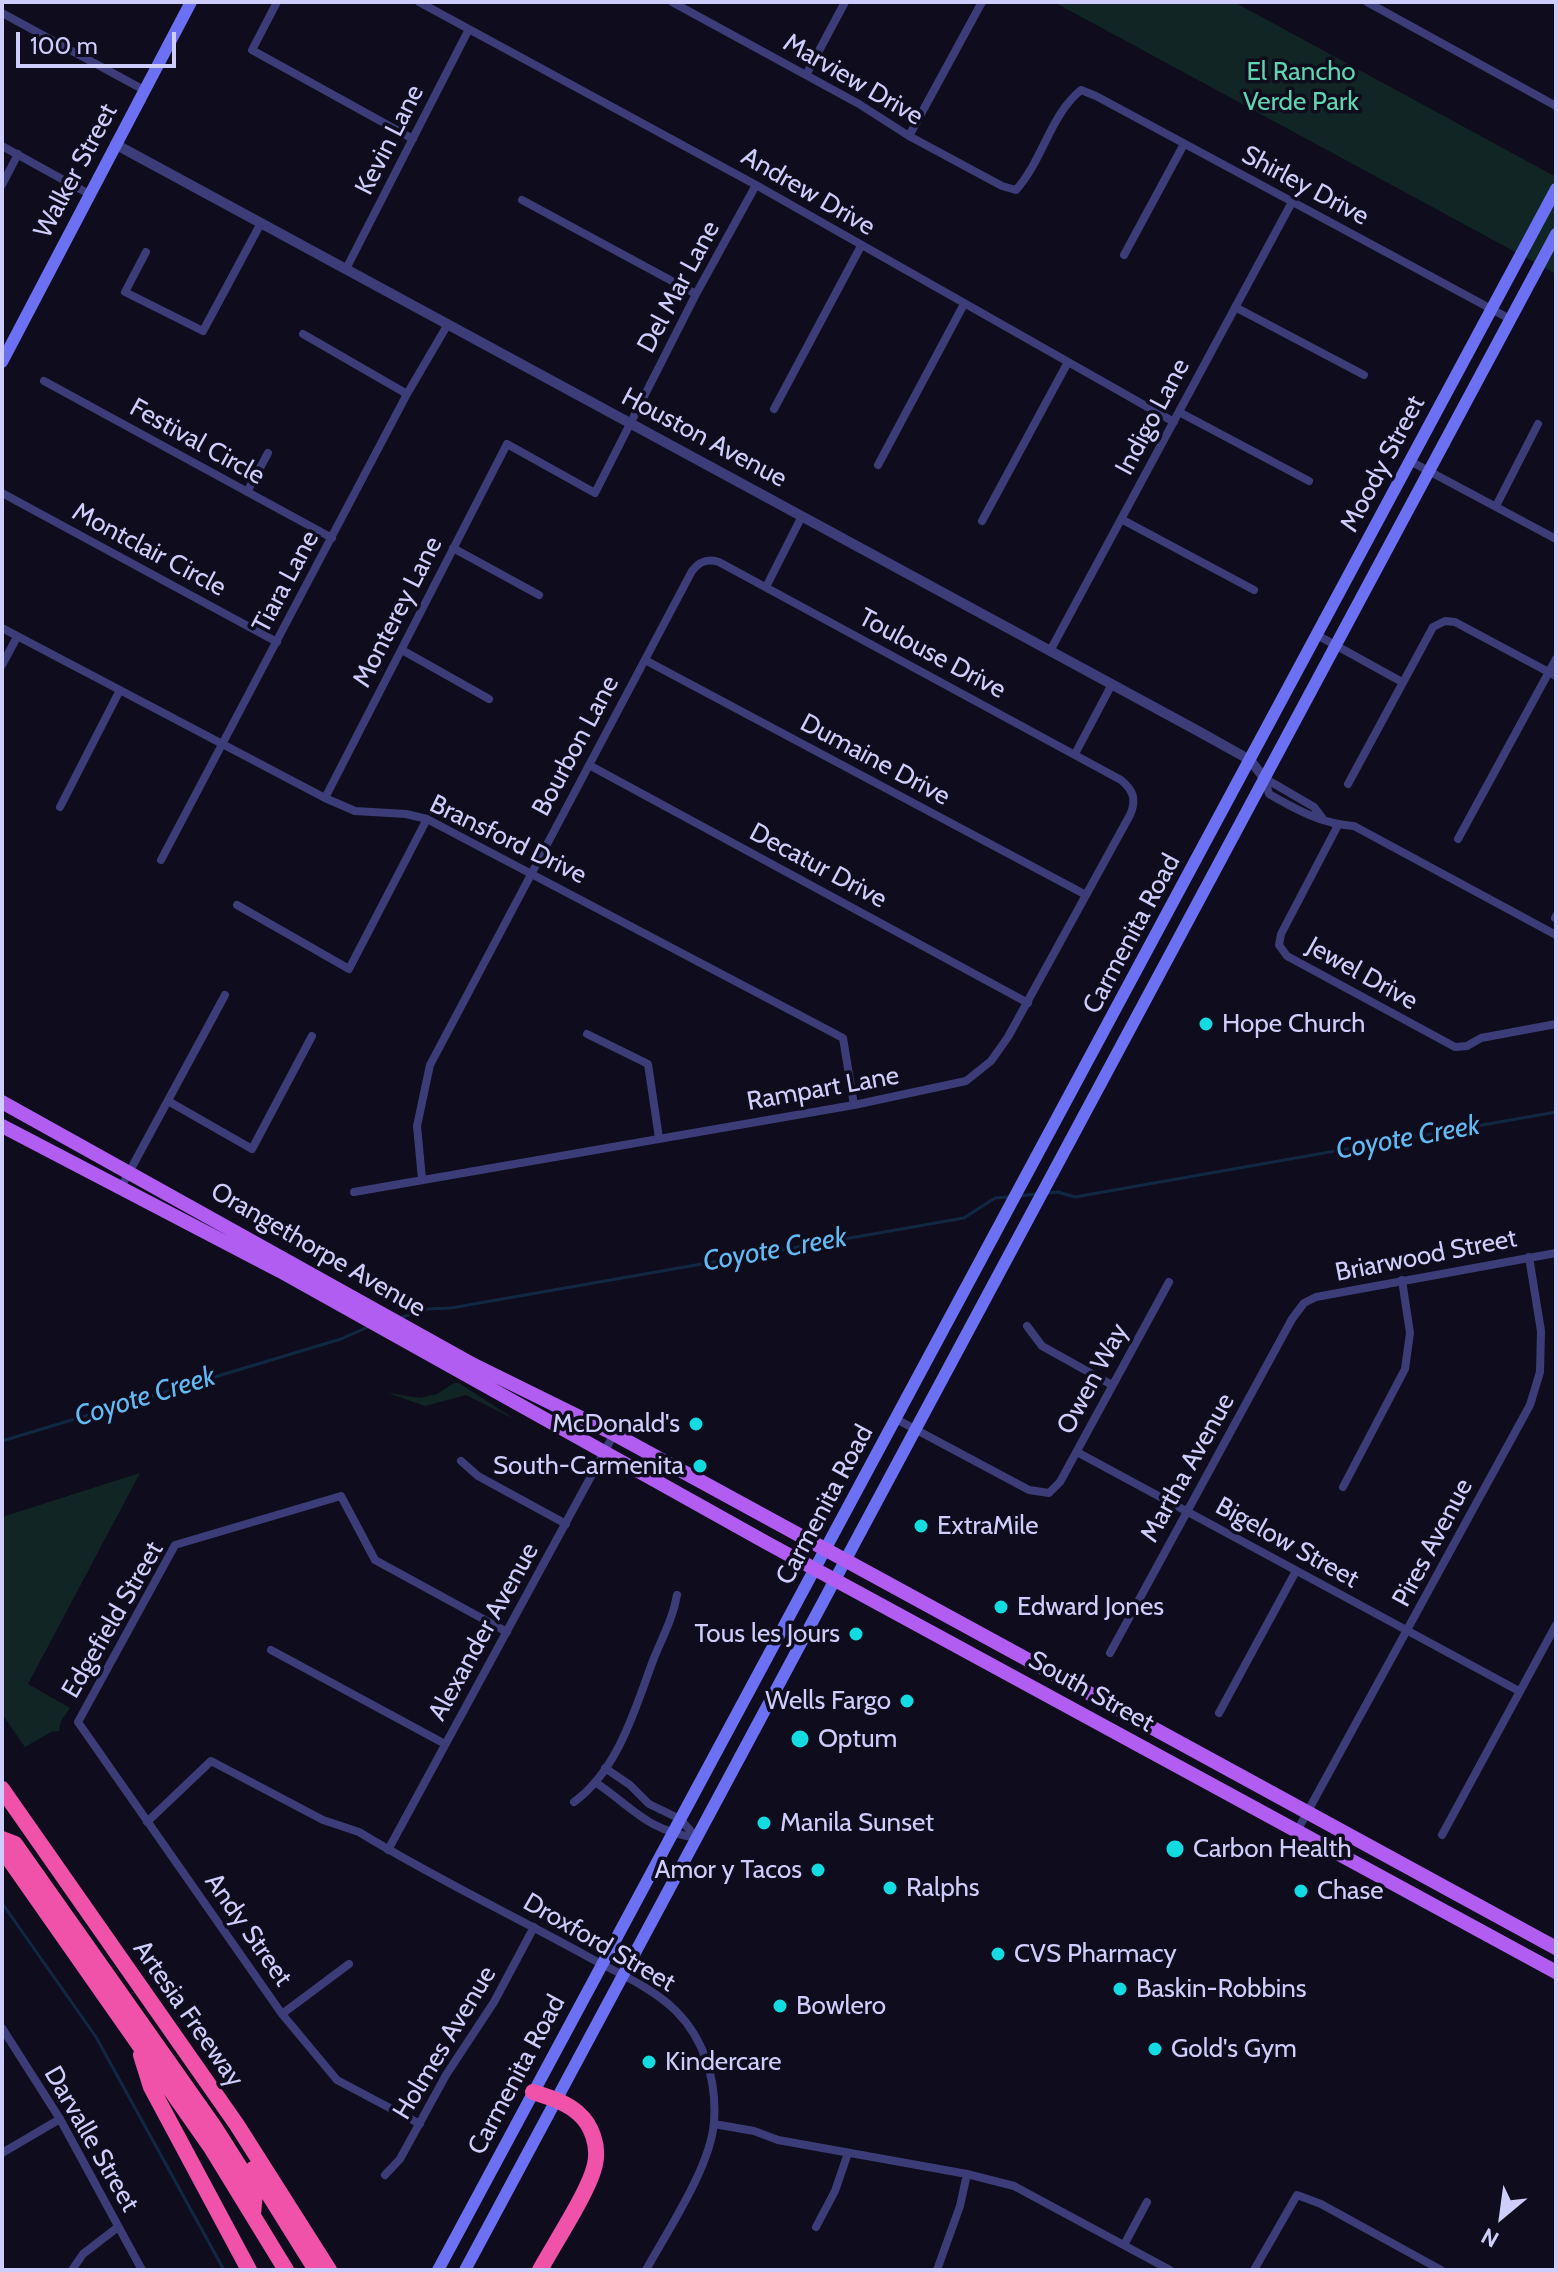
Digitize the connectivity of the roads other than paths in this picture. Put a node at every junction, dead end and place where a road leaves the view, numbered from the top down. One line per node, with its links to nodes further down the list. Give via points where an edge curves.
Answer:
1 (191, 2): 11 (main road, Walker Street)
2 (277, 2): 14 (street, via 252,50)
3 (419, 2): 9 (street, Andrew Drive)
4 (672, 2): 10 (street, Marview Drive)
5 (845, 2): 10 (street)
6 (982, 2): 13 (street)
7 (1367, 2): 12 (street)
8 (2, 13): 11 (street)
9 (469, 29): 14 (street, Kevin Lane); 20 (street, Andrew Drive)
10 (806, 75): 13 (street, Marview Drive)
11 (144, 90): 15 (main road, Walker Street)
12 (1556, 106)
13 (909, 136): 22 (street, Marview Drive)
14 (413, 139): 31 (street, Kevin Lane)
15 (115, 144): 23 (main road, Walker Street); 26 (street, Houston Avenue)
16 (1184, 144): 22 (street, Shirley Drive, via 1081,90 1068,100); 25 (street, Shirley Drive); 30 (street)
17 (2, 146): 18 (street)
18 (18, 154): 19 (street); 23 (street)
19 (2, 185)
20 (756, 185): 28 (street, Andrew Drive); 32 (street, Del Mar Lane)
21 (1556, 189): 35 (main road, Moody Street)
22 (1016, 190)
23 (89, 194): 39 (main road, Walker Street)
24 (522, 200): 32 (street)
25 (1292, 202): 34 (street, Indigo Lane); 35 (street, Shirley Drive)
26 (261, 223): 29 (street, via 203,331 125,292); 31 (street, Houston Avenue)
27 (1556, 234): 36 (main road, Moody Street)
28 (861, 246): 33 (street, Andrew Drive); 44 (street)
29 (146, 252)
30 (1124, 255)
31 (346, 269): 37 (street, Houston Avenue)
32 (696, 294): 47 (street, Del Mar Lane)
33 (964, 304): 40 (street, Andrew Drive); 52 (street)
34 (1235, 307): 41 (street); 45 (street, Indigo Lane)
35 (1491, 308): 36 (street, Shirley Drive); 51 (main road, Moody Street)
36 (1510, 319): 53 (main road, Moody Street)
37 (448, 324): 43 (street, Tiara Lane); 47 (street, Houston Avenue)
38 (303, 334): 43 (street)
39 (2, 362)
40 (1068, 362): 46 (street, Andrew Drive); 60 (street)
41 (1364, 375)
42 (44, 381): 55 (street, Festival Circle)
43 (407, 394): 61 (street, Tiara Lane)
44 (774, 409)
45 (1179, 412): 46 (street, Indigo Lane); 54 (street)
46 (1174, 422): 59 (street, Indigo Lane)
47 (631, 424): 49 (street, Del Mar Lane, via 595,493); 58 (street, Houston Avenue)
48 (1538, 424): 57 (street)
49 (507, 444): 63 (street, Monterey Lane)
50 (268, 453): 55 (street)
51 (1410, 461): 53 (street); 69 (main road, Moody Street)
52 (878, 465)
53 (1429, 471): 57 (street); 72 (main road, Moody Street)
54 (1309, 481)
55 (247, 492): 61 (street, Festival Circle)
56 (2, 493): 71 (street, Montclair Circle)
57 (1496, 506): 62 (street)
58 (802, 516): 65 (street); 74 (street, Houston Avenue)
59 (1121, 519): 66 (street); 74 (street, Indigo Lane)
60 (982, 521)
61 (332, 538): 71 (street, Tiara Lane)
62 (1556, 539)
63 (453, 548): 67 (street); 73 (street, Monterey Lane)
64 (705, 561): 65 (street, Toulouse Drive, via 719,562); 76 (street, Bourbon Lane, via 692,571)
65 (766, 587): 84 (street, Toulouse Drive)
66 (1254, 590)
67 (539, 595)
68 (2, 628): 70 (street, Bransford Drive)
69 (1317, 635): 72 (street); 85 (main road, Moody Street)
70 (17, 637): 77 (street); 81 (street, Bransford Drive)
71 (277, 642): 83 (street, Tiara Lane)
72 (1336, 646): 79 (street); 87 (main road, Moody Street)
73 (402, 650): 82 (street); 90 (street, Monterey Lane)
74 (1050, 651): 80 (street, Houston Avenue)
75 (1556, 659): 78 (street)
76 (645, 660): 86 (street, Bourbon Lane); 97 (street, Dumaine Drive)
77 (2, 665)
78 (1552, 674): 79 (street, via 1445,621 1433,627); 94 (street)
79 (1402, 682): 88 (street)
80 (1112, 684): 84 (street); 85 (street, Houston Avenue)
81 (120, 690): 83 (street, Bransford Drive); 91 (street)
82 (489, 699)
83 (221, 744): 90 (street, Bransford Drive); 95 (street, Tiara Lane)
84 (1075, 754): 89 (street, Toulouse Drive, via 1121,780)
85 (1250, 760): 87 (street, Houston Avenue); 122 (main road, Carmenita Road)
86 (589, 765): 96 (street, Bourbon Lane); 101 (street, Decatur Drive)
87 (1265, 779): 93 (street, via 1269,794); 123 (main road, Carmenita Road)
88 (1348, 784)
89 (1133, 794): 97 (street, Rampart Lane, via 1130,815)
90 (325, 798): 92 (street, Bransford Drive, via 355,811)
91 (60, 807)
92 (427, 819): 96 (street, Bransford Drive); 98 (street, via 349,969)
93 (1337, 827): 99 (street, via 1352,825); 102 (street, Jewel Drive, via 1281,934 1279,945 1287,956 1455,1047)
94 (1458, 839)
95 (161, 860)
96 (532, 873): 107 (street, Bransford Drive, via 843,1038); 111 (street, Bourbon Lane, via 430,1065 417,1126)
97 (1086, 895): 101 (street, Rampart Lane)
98 (237, 905)
99 (1556, 935)
100 (225, 995): 105 (street)
101 (1028, 1003): 107 (street, Rampart Lane, via 991,1061 966,1081)
102 (1556, 1024)
103 (587, 1034): 109 (street, via 648,1064)
104 (312, 1036): 105 (street, via 252,1149)
105 (168, 1101): 110 (street)
106 (2, 1102): 110 (main road, Orangethorpe Avenue)
107 (854, 1105): 109 (street, Rampart Lane)
108 (2, 1126): 112 (main road, Orangethorpe Avenue)
109 (659, 1138): 111 (street, Rampart Lane)
110 (129, 1172): 112 (street); 118 (main road, Orangethorpe Avenue, via 265,1247)
111 (422, 1179): 113 (street, Rampart Lane)
112 (120, 1189): 118 (main road, Orangethorpe Avenue)
113 (354, 1192)
114 (1556, 1253): 115 (street, Briarwood Street)
115 (1529, 1257): 116 (street, Briarwood Street); 138 (street, Pires Avenue, via 1541,1331 1540,1372 1530,1405)
116 (1402, 1280): 119 (street, Briarwood Street); 128 (street, via 1410,1333 1405,1369)
117 (1169, 1282): 121 (street, Owen Way)
118 (318, 1286): 124 (main road, Orangethorpe Avenue); 126 (main road, Orangethorpe Avenue)
119 (1304, 1303): 129 (street, Martha Avenue)
120 (1027, 1326): 121 (street, via 1042,1346)
121 (1112, 1385): 125 (street, Owen Way)
122 (896, 1419): 123 (street); 131 (main road, Carmenita Road)
123 (916, 1430): 125 (street, Owen Way, via 1029,1490 1049,1493); 132 (main road, Carmenita Road)
124 (614, 1434): 126 (street, Alexander Avenue); 131 (main road, South Street)
125 (1077, 1452): 129 (street, Bigelow Street)
126 (604, 1454): 130 (street, Alexander Avenue); 133 (main road, South Street)
127 (461, 1461): 130 (street, via 478,1476)
128 (1343, 1487)
129 (1187, 1511): 134 (street, Bigelow Street); 142 (street, Martha Avenue)
130 (566, 1524): 139 (street, Alexander Avenue)
131 (826, 1550): 132 (main road, South Street); 133 (main road, Carmenita Road)
132 (846, 1561): 135 (main road, Carmenita Road); 152 (main road, South Street)
133 (815, 1569): 135 (main road, South Street); 153 (main road, Carmenita Road)
134 (1296, 1571): 138 (street, Bigelow Street); 144 (street)
135 (835, 1580): 155 (main road, South Street); 158 (main road, Carmenita Road)
136 (677, 1595): 147 (street, via 673,1618 632,1719)
137 (1556, 1625): 140 (street)
138 (1408, 1631): 143 (street, Bigelow Street); 152 (street, Pires Avenue)
139 (507, 1632): 145 (street, Edgefield Street, via 375,1560 341,1496 175,1545); 146 (street, Alexander Avenue)
140 (1552, 1643): 143 (street)
141 (271, 1650): 146 (street)
142 (1110, 1653)
143 (1519, 1691): 157 (street)
144 (1219, 1713)
145 (78, 1722): 154 (street, Andy Street)
146 (445, 1744): 161 (street, Alexander Avenue)
147 (605, 1768): 148 (street); 153 (street, via 649,1804)
148 (595, 1782): 150 (street); 156 (street, via 639,1818)
149 (2, 1789): 190 (highway, Artesia Freeway, via 237,2125)
150 (574, 1802)
151 (2, 1804): 189 (highway, via 231,2134)
152 (1308, 1813): 155 (street, Pires Avenue); 163 (main road, South Street)
153 (680, 1819): 156 (main road, Carmenita Road); 158 (street)
154 (147, 1822): 161 (street, Droxford Street, via 211,1761); 168 (street, Andy Street)
155 (1297, 1831): 166 (main road, South Street)
156 (672, 1834): 158 (street); 165 (main road, Carmenita Road)
157 (1442, 1835)
158 (697, 1838): 167 (main road, Carmenita Road)
159 (2, 1839): 181 (highway, via 15,1844 213,2125 255,2191)
160 (2, 1849): 170 (highway)
161 (388, 1850): 162 (street, Droxford Street)
162 (534, 1927): 165 (street, Droxford Street); 174 (street, Holmes Avenue)
163 (1556, 1948)
164 (349, 1964): 168 (street)
165 (602, 1964): 167 (street, Droxford Street); 171 (main road, Carmenita Road)
166 (1556, 1972)
167 (623, 1975): 172 (main road, Carmenita Road); 175 (street, Droxford Street, via 676,2011 688,2027 714,2084)
168 (282, 2014): 174 (street, Andy Street, via 337,2080)
169 (2, 2028): 173 (street, Darvalle Street)
170 (135, 2038): 181 (highway); 187 (highway, via 151,2087)
171 (533, 2092): 172 (highway); 191 (main road, Carmenita Road)
172 (556, 2100): 192 (main road, Carmenita Road); 193 (highway, via 578,2113 591,2129 597,2149 595,2166)
173 (60, 2119): 176 (street); 182 (street, Darvalle Street)
174 (420, 2124): 179 (street, Holmes Avenue)
175 (714, 2124): 177 (street); 194 (street, Droxford Street, via 696,2177)
176 (2, 2153)
177 (848, 2153): 178 (street); 183 (street)
178 (967, 2174): 184 (street, via 1014,2186); 195 (street)
179 (385, 2175)
180 (1147, 2202): 184 (street)
181 (253, 2215): 188 (highway)
182 (118, 2227): 185 (street, via 83,2254); 186 (street, Darvalle Street)
183 (816, 2227)
184 (1124, 2245): 196 (street)
185 (72, 2270)
186 (142, 2270)
187 (249, 2270)
188 (286, 2270)
189 (316, 2270)
190 (329, 2270)
191 (438, 2270)
192 (465, 2270)
193 (540, 2270)
194 (646, 2270)
195 (937, 2270)
196 (1170, 2270)
197 (1254, 2270): 198 (street, via 1297,2195)
198 (1441, 2270)

